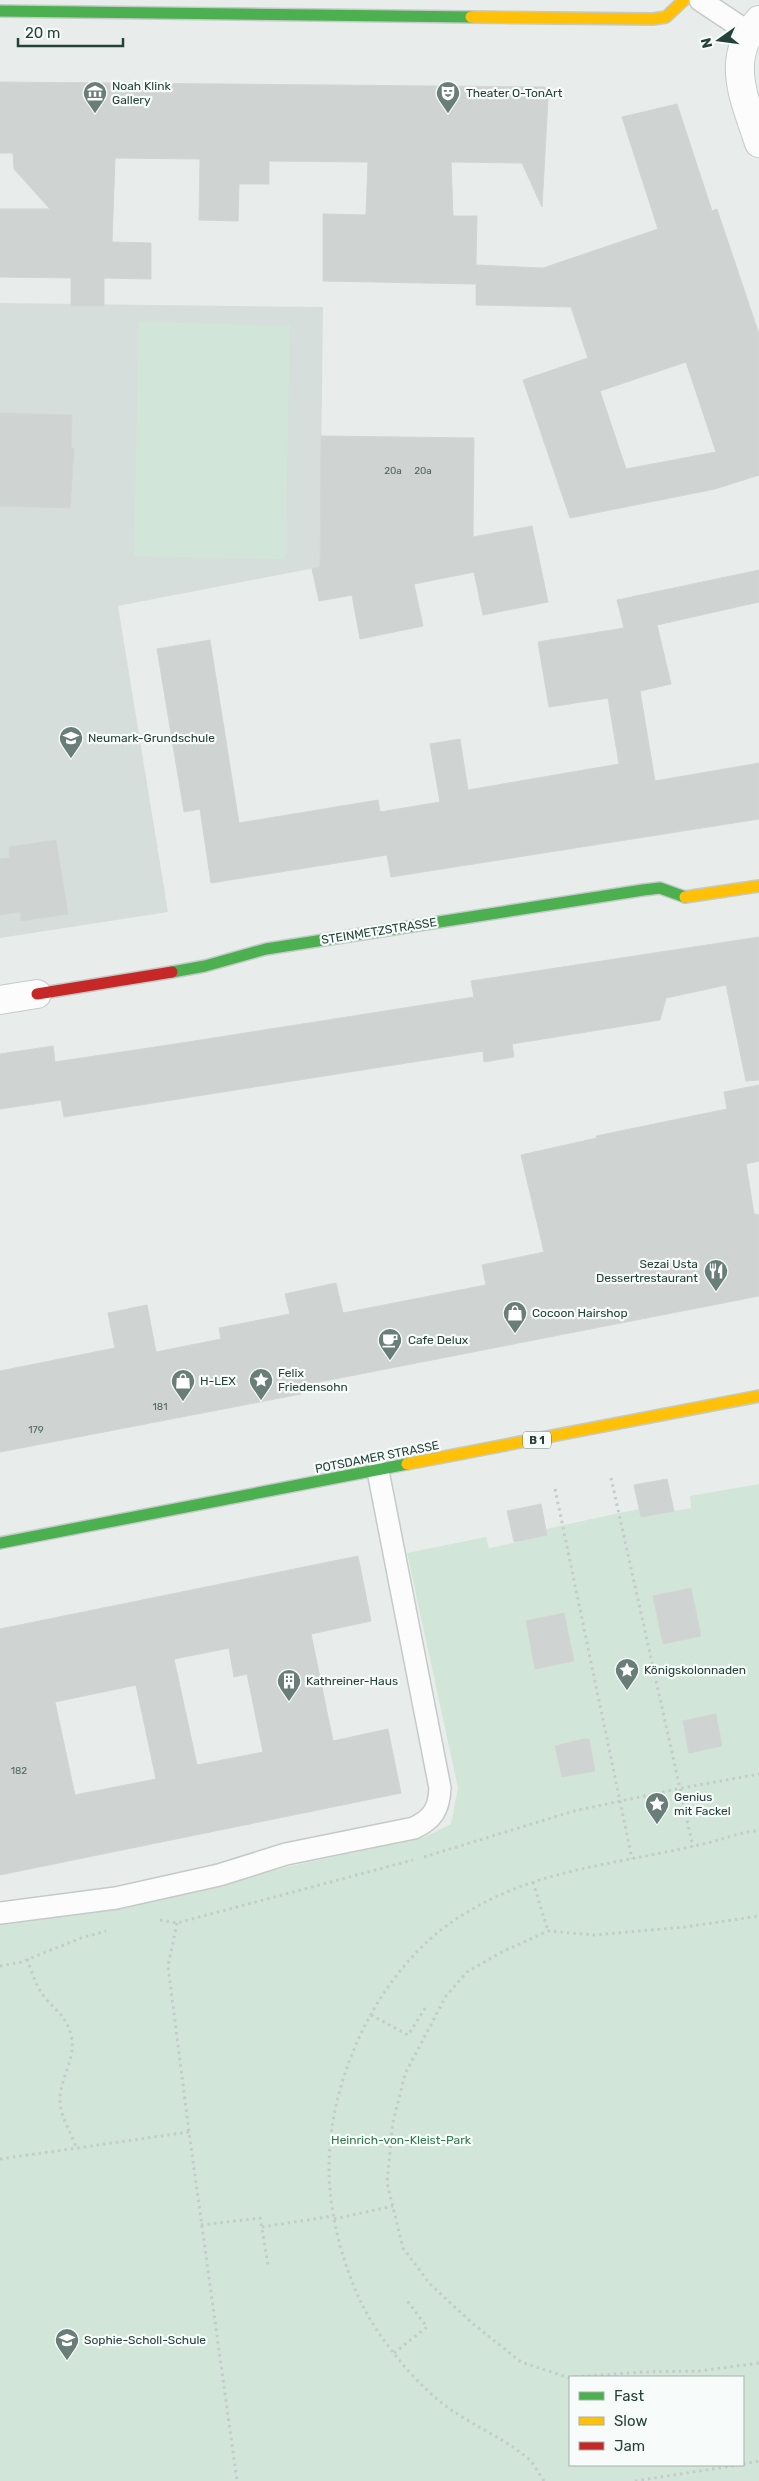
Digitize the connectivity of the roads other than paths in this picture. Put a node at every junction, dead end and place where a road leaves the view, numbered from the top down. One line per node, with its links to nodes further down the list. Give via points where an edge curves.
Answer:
1 (684, 0): 3 (street, via 666,17 653,19)
2 (700, 0): 4 (lane)
3 (0, 11)
4 (753, 26): 5 (street, via 738,62 741,87)
5 (759, 143)
6 (759, 886): 7 (street, STEINMETZSTRASSE, via 685,897 660,888 643,890 266,949 205,966)
7 (37, 994): 8 (street, STEINMETZSTRASSE)
8 (0, 1000)
9 (759, 1396): 10 (street, POTSDAMER STRASSE / B 1)
10 (378, 1471): 11 (street, POTSDAMER STRASSE / B 1); 12 (lane, via 440,1788 440,1803 434,1815 414,1828 286,1854 219,1875 116,1898)
11 (0, 1543)
12 (0, 1913)

